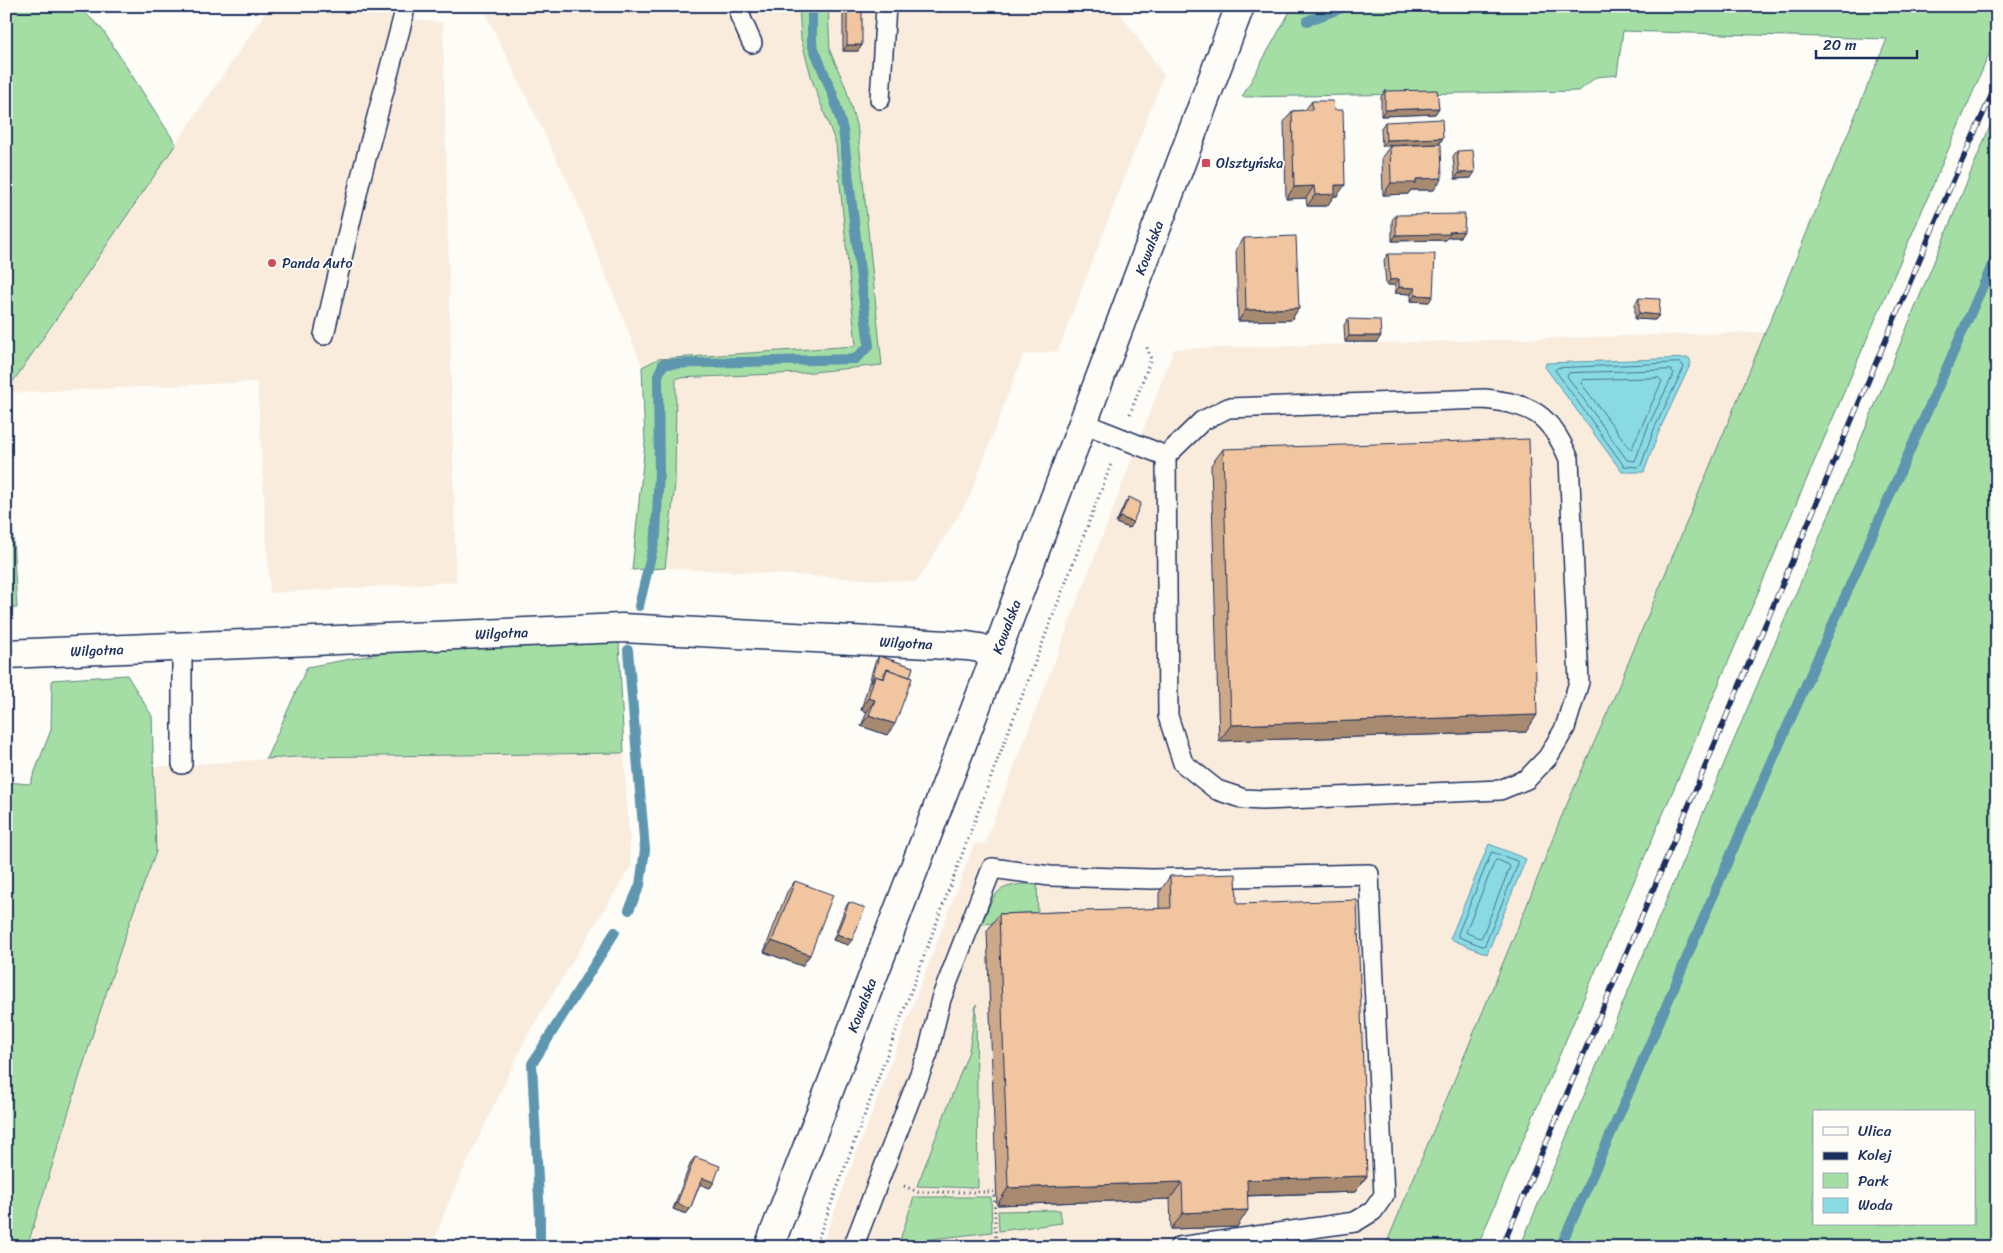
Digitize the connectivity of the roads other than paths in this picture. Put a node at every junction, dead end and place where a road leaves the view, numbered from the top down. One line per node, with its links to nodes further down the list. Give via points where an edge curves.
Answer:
1 (405, 6): 7 (lane)
2 (742, 6): 3 (lane, via 740,16 752,43)
3 (754, 6)
4 (886, 6): 6 (lane)
5 (1240, 6): 8 (street, Kowalska)
6 (880, 99)
7 (324, 335)
8 (1083, 423): 9 (lane); 12 (street, Kowalska)
9 (1166, 456): 9 (lane, via 1202,421 1228,408 1484,399 1510,402 1538,413 1559,436 1569,459 1579,682 1565,728 1548,757 1527,779 1500,790 1262,800 1244,799 1217,790 1190,769 1183,763 1168,716)
10 (182, 646): 11 (street, Wilgotna); 12 (street, Wilgotna, via 622,628 967,646 980,648); 13 (lane)
11 (6, 654)
12 (994, 656): 14 (street, Kowalska)
13 (182, 764)
14 (769, 1247)
15 (854, 1247): 16 (lane, via 928,1053 941,998 992,868 1050,876 1152,879 1369,874 1384,1195 1373,1211 1355,1222)
16 (1179, 1247)

